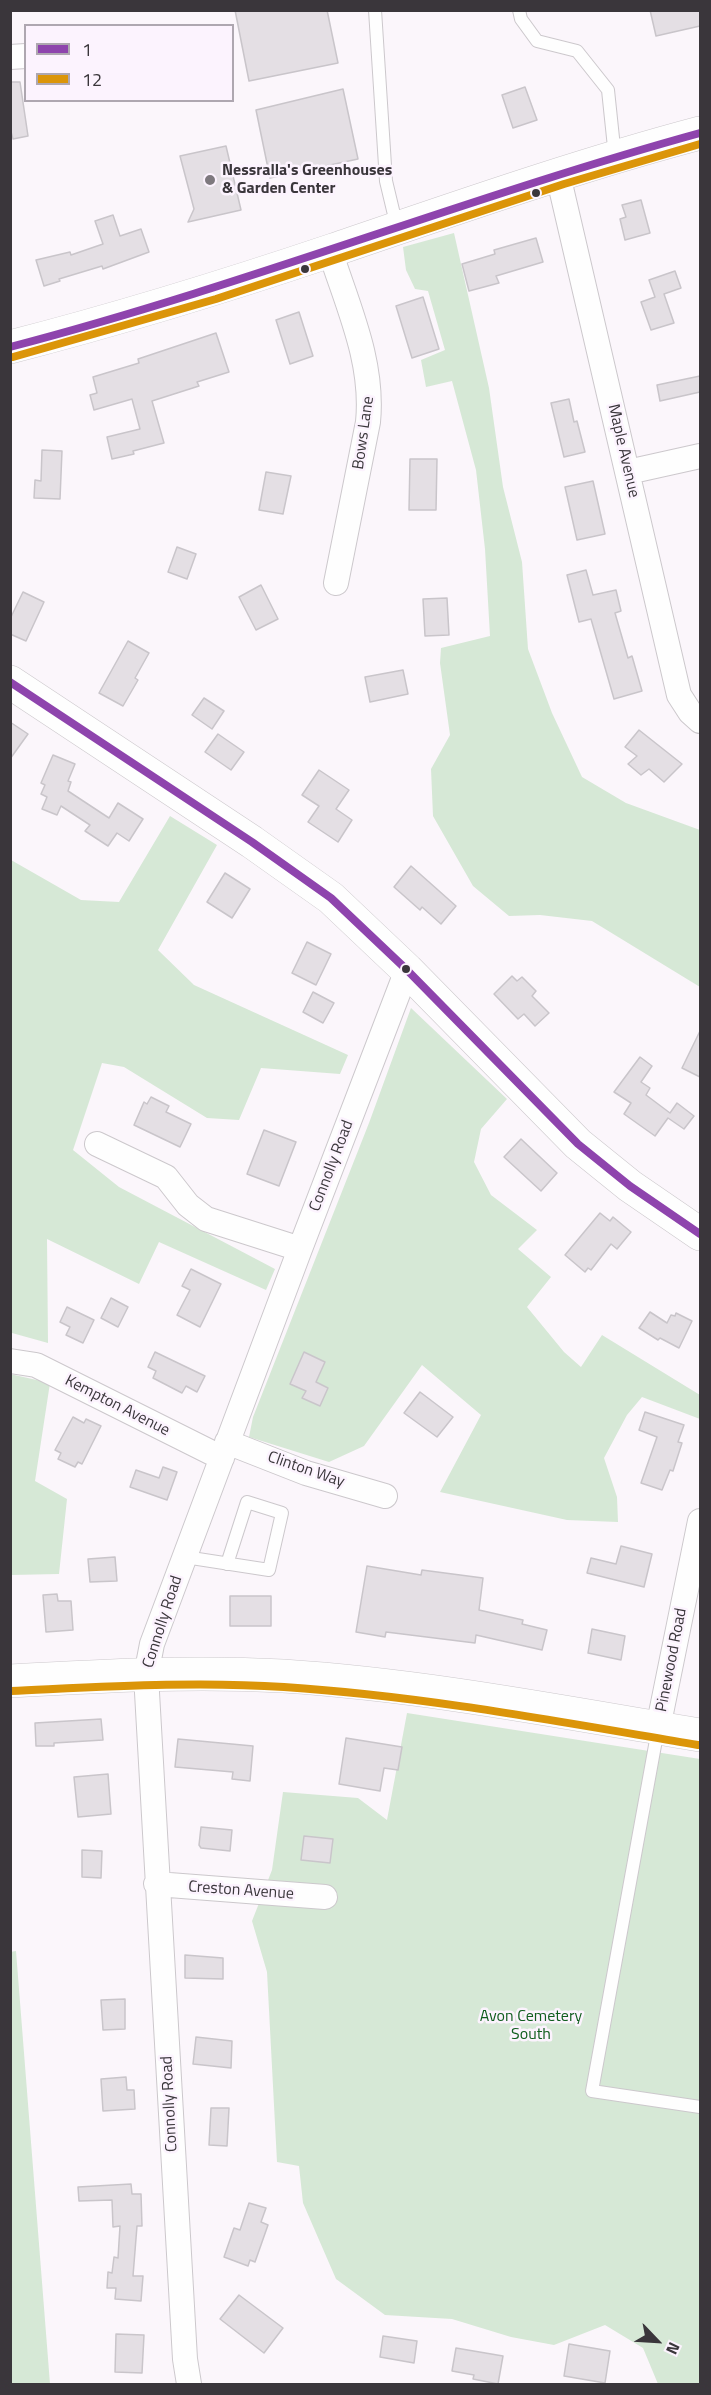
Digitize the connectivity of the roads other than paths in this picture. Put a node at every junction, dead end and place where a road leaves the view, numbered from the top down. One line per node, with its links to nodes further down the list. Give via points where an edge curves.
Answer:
1 (375, 10): 6 (lane, via 386,181)
2 (519, 10): 4 (lane, via 537,40 577,51 608,90)
3 (700, 133): 4 (main road)
4 (615, 157): 5 (main road)
5 (558, 175): 6 (main road); 10 (street, Maple Avenue)
6 (397, 228): 7 (main road)
7 (330, 251): 8 (main road, via 134,314); 11 (street, Bows Lane, via 360,342 371,396)
8 (10, 347)
9 (700, 456): 10 (street)
10 (628, 472): 13 (street, Maple Avenue, via 679,695)
11 (336, 583)
12 (10, 682): 14 (main road, via 298,873 331,898)
13 (700, 721)
14 (407, 970): 16 (main road, via 578,1144); 17 (street, Connolly Road)
15 (97, 1144): 17 (street, via 166,1177 206,1220)
16 (700, 1234)
17 (300, 1249): 19 (street, Connolly Road)
18 (10, 1361): 19 (street, Kempton Avenue, via 36,1365)
19 (225, 1450): 20 (street, Clinton Way); 22 (street, Connolly Road)
20 (385, 1496)
21 (700, 1521): 26 (street, Pinewood Road)
22 (185, 1557): 23 (lane); 24 (street, Connolly Road, via 152,1644)
23 (228, 1563): 23 (lane, via 269,1570 282,1513 247,1502)
24 (146, 1675): 25 (main road); 26 (main road, via 282,1676 351,1682); 28 (street, Connolly Road)
25 (10, 1681)
26 (658, 1728): 27 (main road); 30 (lane, via 592,2091)
27 (700, 1735)
28 (156, 1884): 29 (street, Creston Avenue); 31 (street, Connolly Road, via 185,2359)
29 (326, 1897)
30 (700, 2107)
31 (196, 2384)

